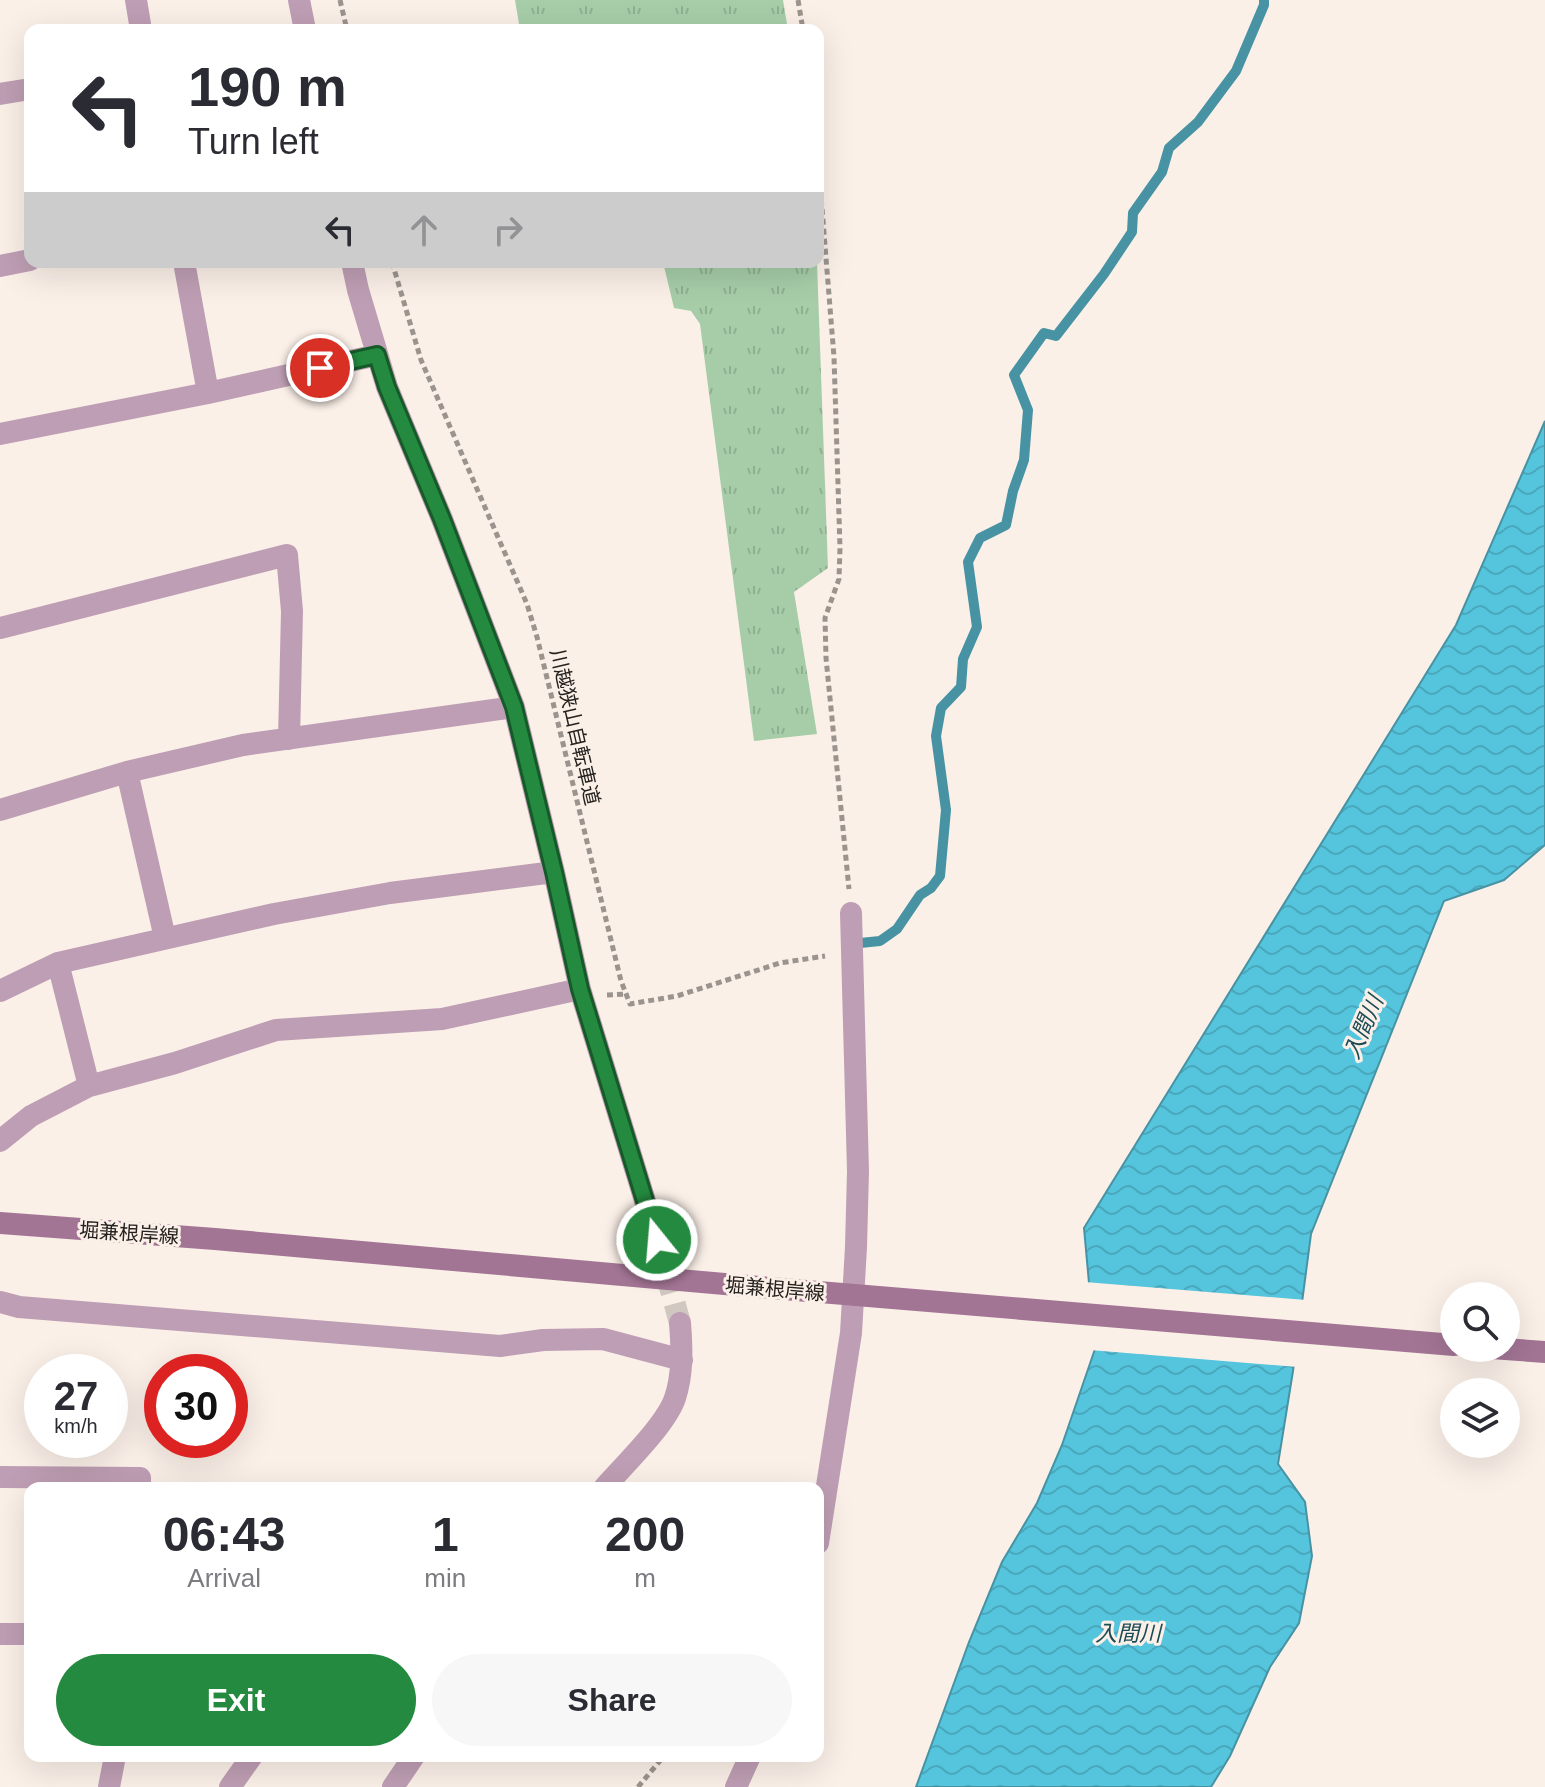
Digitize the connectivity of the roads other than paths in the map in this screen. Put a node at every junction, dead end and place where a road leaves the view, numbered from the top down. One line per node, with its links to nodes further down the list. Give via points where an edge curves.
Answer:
1 (136, 0): 3 (street)
2 (299, 0): 4 (street)
3 (140, 24)
4 (304, 24)
5 (24, 90): 6 (street)
6 (0, 94)
7 (24, 261): 8 (street)
8 (0, 266)
9 (185, 268): 12 (street)
10 (353, 268): 11 (street)
11 (377, 355): 12 (street); 15 (street)
12 (208, 393): 13 (street)
13 (0, 434)
14 (0, 628): 16 (street, via 287,555 292,611)
15 (514, 707): 16 (street); 19 (street)
16 (289, 739): 17 (street)
17 (127, 772): 18 (street); 21 (street)
18 (0, 810)
19 (554, 872): 21 (street, via 390,893); 23 (street)
20 (851, 913): 38 (street, via 856,1247 851,1333)
21 (165, 938): 22 (street)
22 (58, 963): 24 (street); 25 (street)
23 (580, 989): 25 (street, via 442,1019 276,1030); 28 (street)
24 (0, 991)
25 (89, 1086): 26 (street, via 31,1116)
26 (0, 1141)
27 (0, 1223): 31 (main road, 堀兼根岸線, bridge)
28 (657, 1240)
29 (0, 1302): 34 (street, via 500,1346 603,1339)
30 (680, 1323): 34 (street)
31 (1440, 1344)
32 (1520, 1350): 33 (main road)
33 (1545, 1352)
34 (682, 1360): 37 (street, via 674,1400)
35 (0, 1477): 36 (street)
36 (140, 1482)
37 (609, 1482)
38 (824, 1505)
39 (0, 1634): 40 (street)
40 (24, 1634)
41 (114, 1762): 45 (street)
42 (248, 1762): 46 (street)
43 (410, 1762): 47 (street)
44 (747, 1762): 48 (street)
45 (109, 1787)
46 (230, 1787)
47 (393, 1787)
48 (736, 1787)

